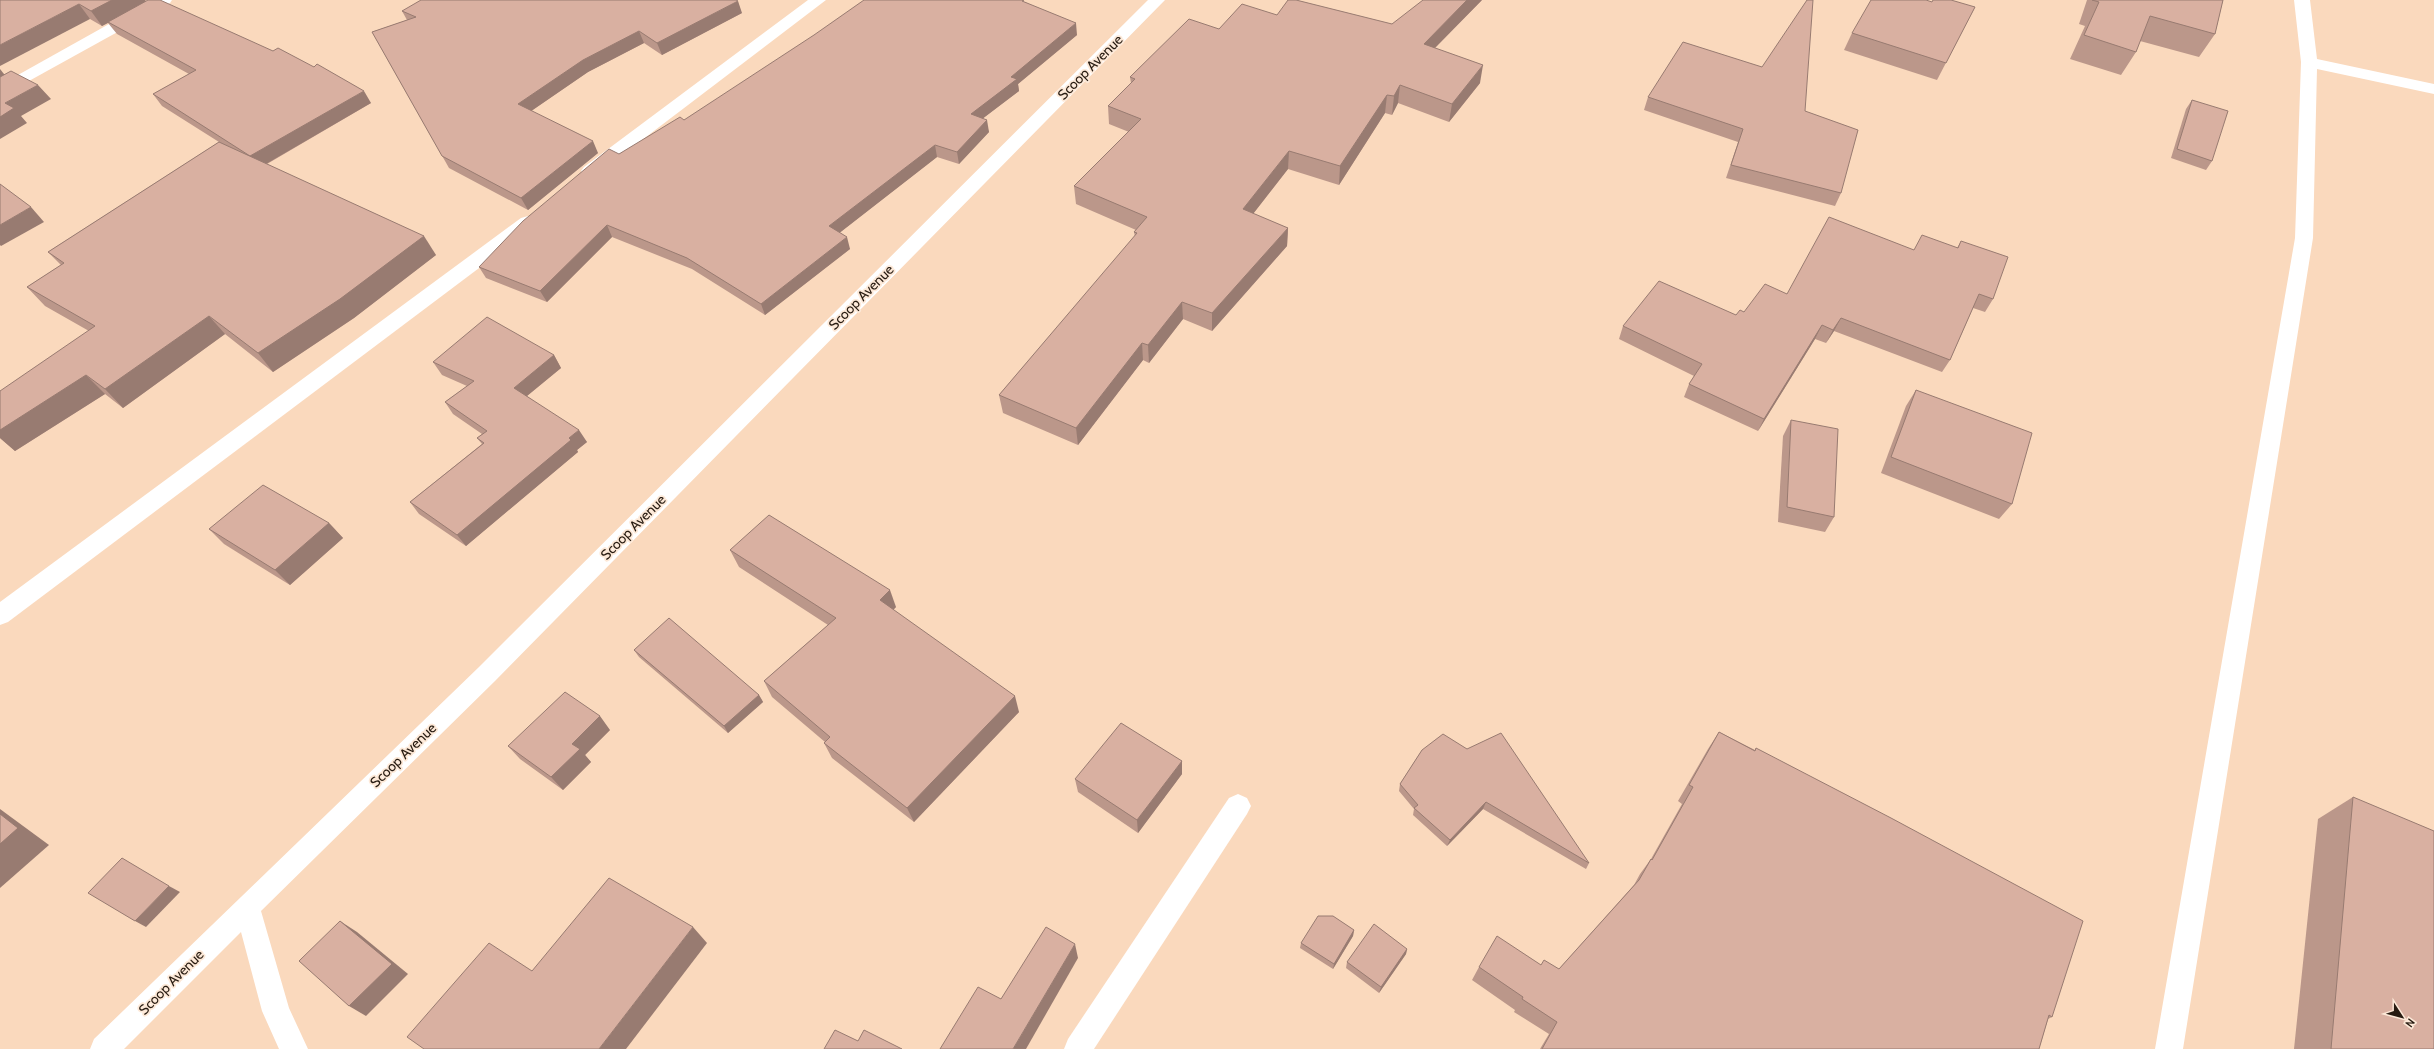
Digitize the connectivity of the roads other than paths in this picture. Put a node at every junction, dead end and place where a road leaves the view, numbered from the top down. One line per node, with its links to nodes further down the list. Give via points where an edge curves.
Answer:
1 (164, 0): 7 (street)
2 (818, 0): 8 (street, via 617,148)
3 (1157, 0): 12 (street, Scoop Avenue, via 487,674)
4 (2302, 0): 5 (street)
5 (2309, 62): 6 (street); 16 (street, via 2304,238)
6 (2434, 89)
7 (0, 92)
8 (577, 182)
9 (542, 211): 10 (street)
10 (0, 615)
11 (1238, 806): 15 (street)
12 (247, 907): 13 (street, Scoop Avenue); 14 (street, via 276,1011)
13 (104, 1049)
14 (294, 1049)
15 (1078, 1049)
16 (2169, 1049)

